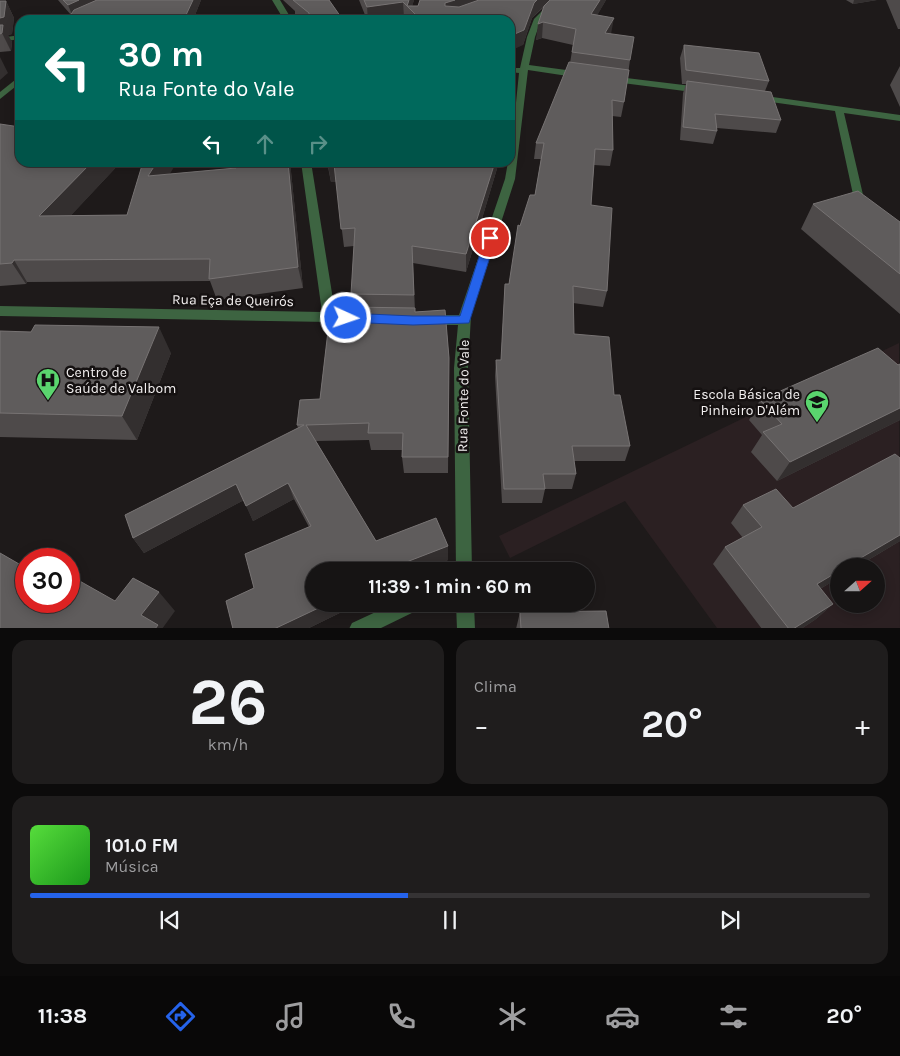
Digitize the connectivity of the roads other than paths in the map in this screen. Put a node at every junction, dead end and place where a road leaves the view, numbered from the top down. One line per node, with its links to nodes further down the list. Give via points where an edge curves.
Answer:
1 (276, 0): 3 (street)
2 (557, 0): 6 (street, Rua Fonte do Vale, via 538,19)
3 (285, 15)
4 (15, 38): 5 (street)
5 (0, 40)
6 (523, 69): 7 (street); 9 (street); 13 (street, Rua Fonte do Vale)
7 (515, 70)
8 (15, 83): 10 (street)
9 (714, 92)
10 (0, 96)
11 (752, 97): 12 (street)
12 (839, 109): 14 (street); 17 (street, via 859,199)
13 (515, 114)
14 (900, 118)
15 (307, 167): 19 (street)
16 (511, 167): 22 (street, Rua Fonte do Vale, via 510,179)
17 (870, 213)
18 (0, 310): 19 (street, Rua Eça de Queirós)
19 (329, 317): 20 (street, Rua Eça de Queirós)
20 (357, 318)
21 (422, 320): 22 (street)
22 (465, 320): 23 (street, Rua Fonte do Vale, via 461,368)
23 (464, 562)
24 (394, 612): 26 (street)
25 (465, 612): 27 (street)
26 (358, 628)
27 (466, 628)

